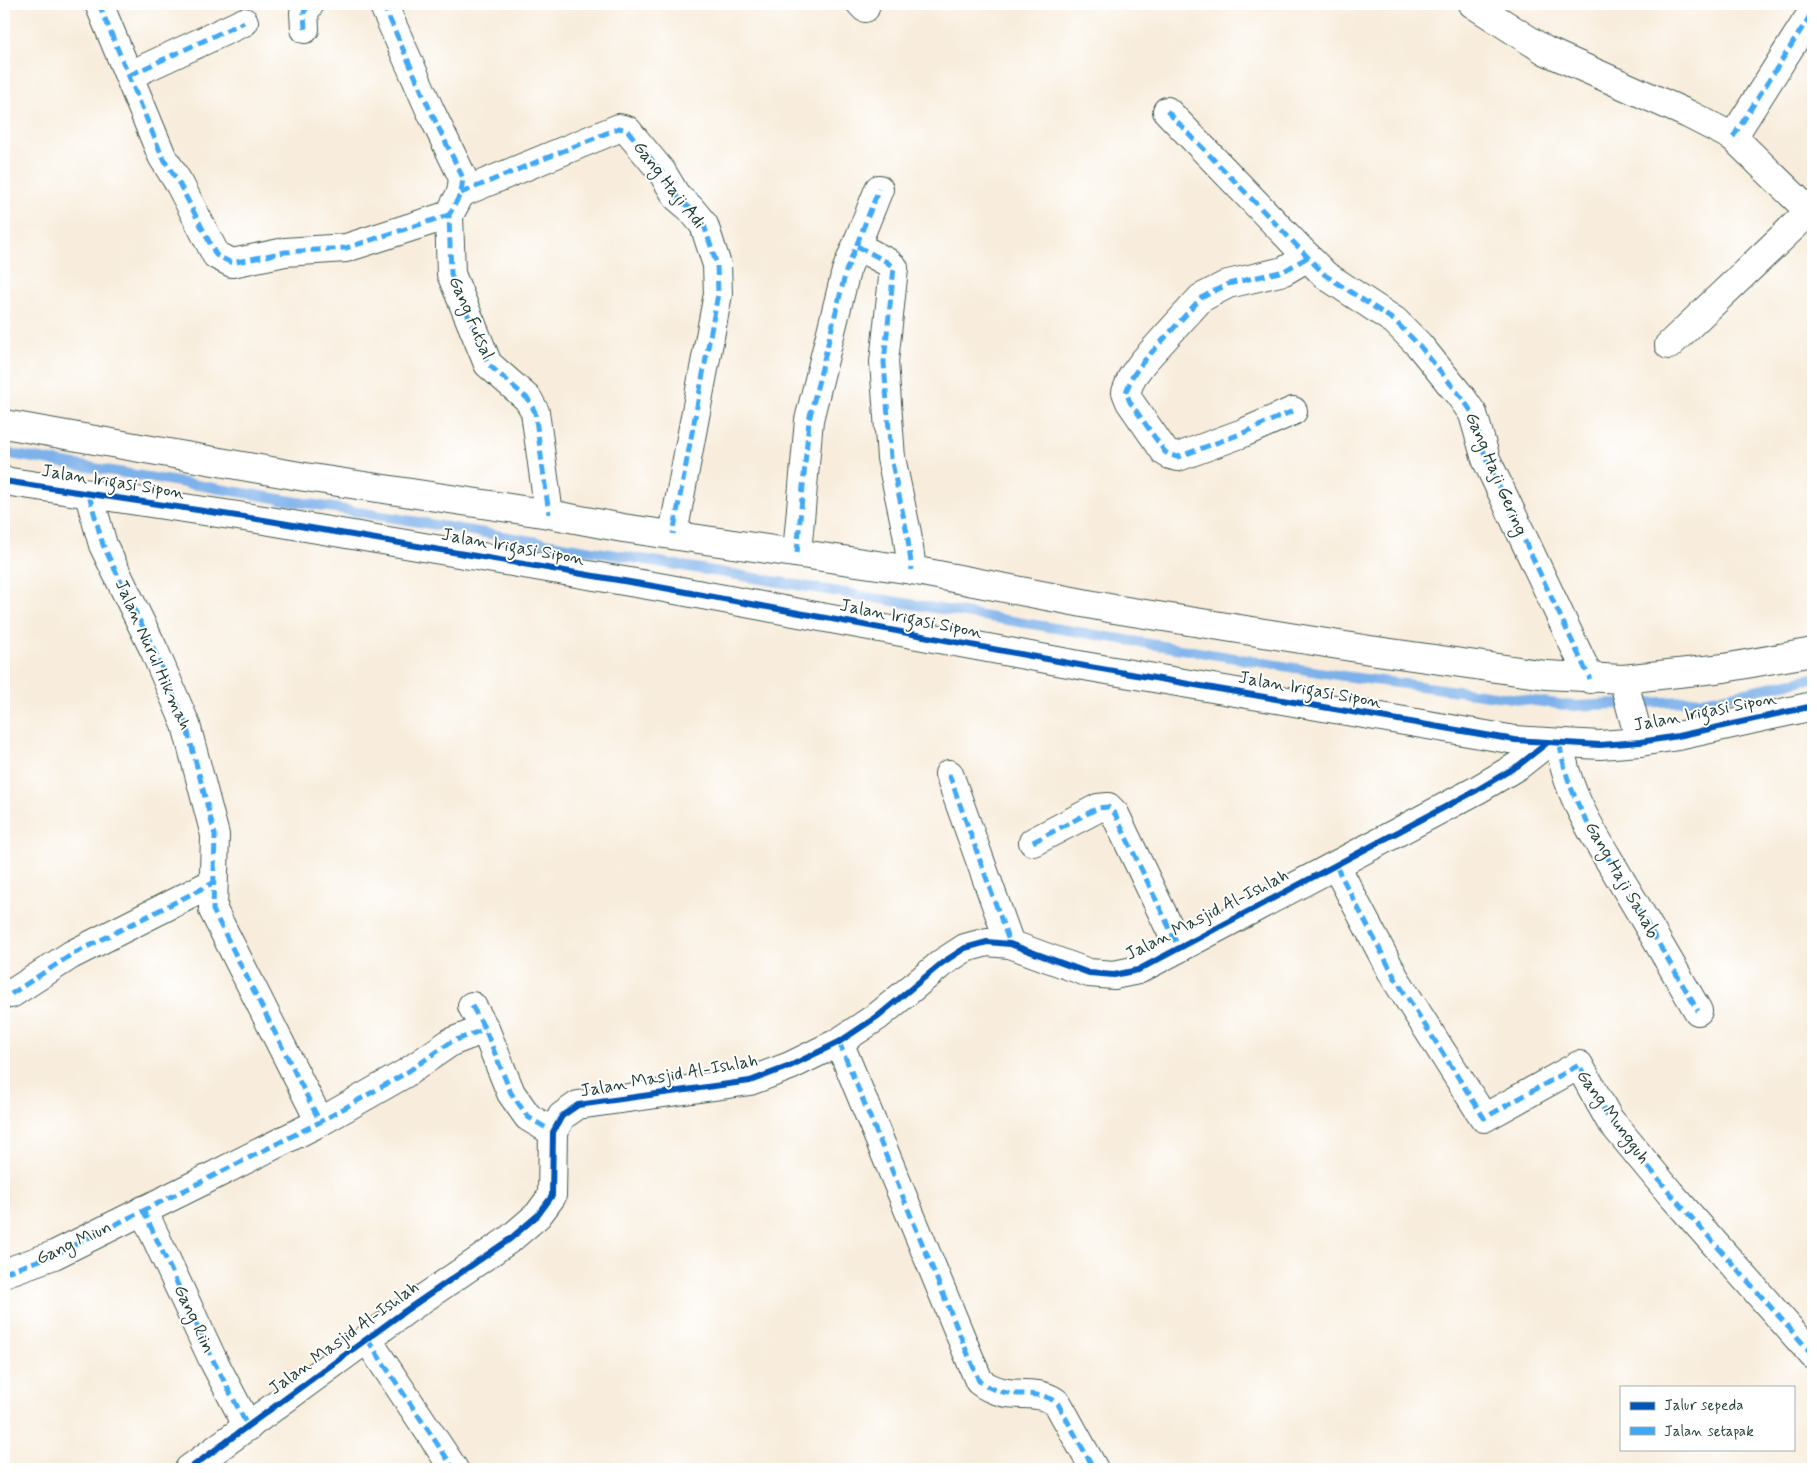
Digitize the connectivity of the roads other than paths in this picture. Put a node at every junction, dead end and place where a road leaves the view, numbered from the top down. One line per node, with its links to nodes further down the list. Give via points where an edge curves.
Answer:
1 (100, 4): 6 (street, Gang Haji Adi)
2 (383, 4): 10 (street, Gang Futsal, via 463,178)
3 (1473, 4): 8 (street, via 1546,51)
4 (1813, 11): 8 (street)
5 (244, 22): 6 (street)
6 (130, 75): 10 (street, Gang Haji Adi, via 162,156 216,255 232,263 284,252 346,248)
7 (1167, 111): 13 (street, Gang Haji Gering)
8 (1733, 137): 11 (street)
9 (879, 189): 12 (street)
10 (455, 204): 19 (street, Gang Futsal, via 451,274 488,364 528,399 535,412); 20 (street, Gang Haji Adi, via 619,128 627,130 662,172 677,197 704,225 717,265 718,294)
11 (1811, 213): 14 (street)
12 (857, 246): 21 (street, via 846,271 809,420); 22 (street, via 894,268 884,362 891,458)
13 (1308, 257): 15 (street, via 1284,271 1228,284 1201,298 1143,362 1126,392 1161,447 1170,455 1178,456); 24 (street, Gang Haji Gering, via 1341,287 1395,321 1419,344 1473,414 1486,459)
14 (1669, 345)
15 (1293, 411)
16 (4, 424): 19 (street, Jalan Irigasi Sipon, via 304,477)
17 (4, 481): 18 (street, Jalan Irigasi Sipon)
18 (89, 495): 28 (street, Jalan Irigasi Sipon, via 264,520 1444,729); 32 (street, Jalan Nurul Hikmah, via 103,544 156,652 186,725 214,835)
19 (549, 514): 20 (street, Jalan Irigasi Sipon)
20 (673, 534): 21 (street, Jalan Irigasi Sipon)
21 (797, 553): 22 (street, Jalan Irigasi Sipon)
22 (912, 570): 24 (street, Jalan Irigasi Sipon, via 1153,616 1370,650)
23 (1813, 652): 25 (street, Jalan Irigasi Sipon)
24 (1590, 679): 25 (street, Jalan Irigasi Sipon)
25 (1625, 687): 27 (street)
26 (1813, 706): 27 (street, Jalan Irigasi Sipon, via 1678,736)
27 (1638, 734): 28 (street, Jalan Irigasi Sipon, via 1600,745)
28 (1554, 743): 31 (street, Jalan Masjid Al-Ishlah, via 1477,790); 37 (street, Gang Haji Sahab, via 1591,828)
29 (949, 774): 33 (street)
30 (1033, 842): 34 (street, via 1098,808 1108,806 1115,814)
31 (1336, 866): 34 (street, Jalan Masjid Al-Ishlah); 45 (street, Gang Mungguh, via 1395,978 1484,1118 1579,1065 1616,1126 1676,1200)
32 (213, 883): 35 (street, via 71,955); 40 (street, Jalan Nurul Hikmah, via 213,910)
33 (1010, 944): 34 (street, Jalan Masjid Al-Ishlah, via 1089,973 1114,975 1138,970); 39 (street, Jalan Masjid Al-Ishlah, via 987,942 965,948)
34 (1179, 948)
35 (11, 994)
36 (472, 1006): 38 (street)
37 (1698, 1011)
38 (485, 1029): 40 (street, Gang Miun, via 451,1042 406,1073); 41 (street, via 511,1093 528,1116)
39 (839, 1042): 41 (street, Jalan Masjid Al-Ishlah, via 750,1081 578,1105 562,1116); 49 (street, via 979,1381 994,1391 1051,1398 1058,1404)
40 (320, 1122): 42 (street, Gang Miun)
41 (553, 1132): 44 (street, Jalan Masjid Al-Ishlah, via 552,1196 538,1216)
42 (143, 1210): 43 (street, Gang Miun, via 54,1255); 46 (street, Gang Riin)
43 (4, 1273)
44 (367, 1339): 46 (street, Jalan Masjid Al-Ishlah); 48 (street)
45 (1813, 1355)
46 (248, 1427): 47 (street, Jalan Masjid Al-Ishlah)
47 (189, 1469)
48 (454, 1469)
49 (1094, 1469)

